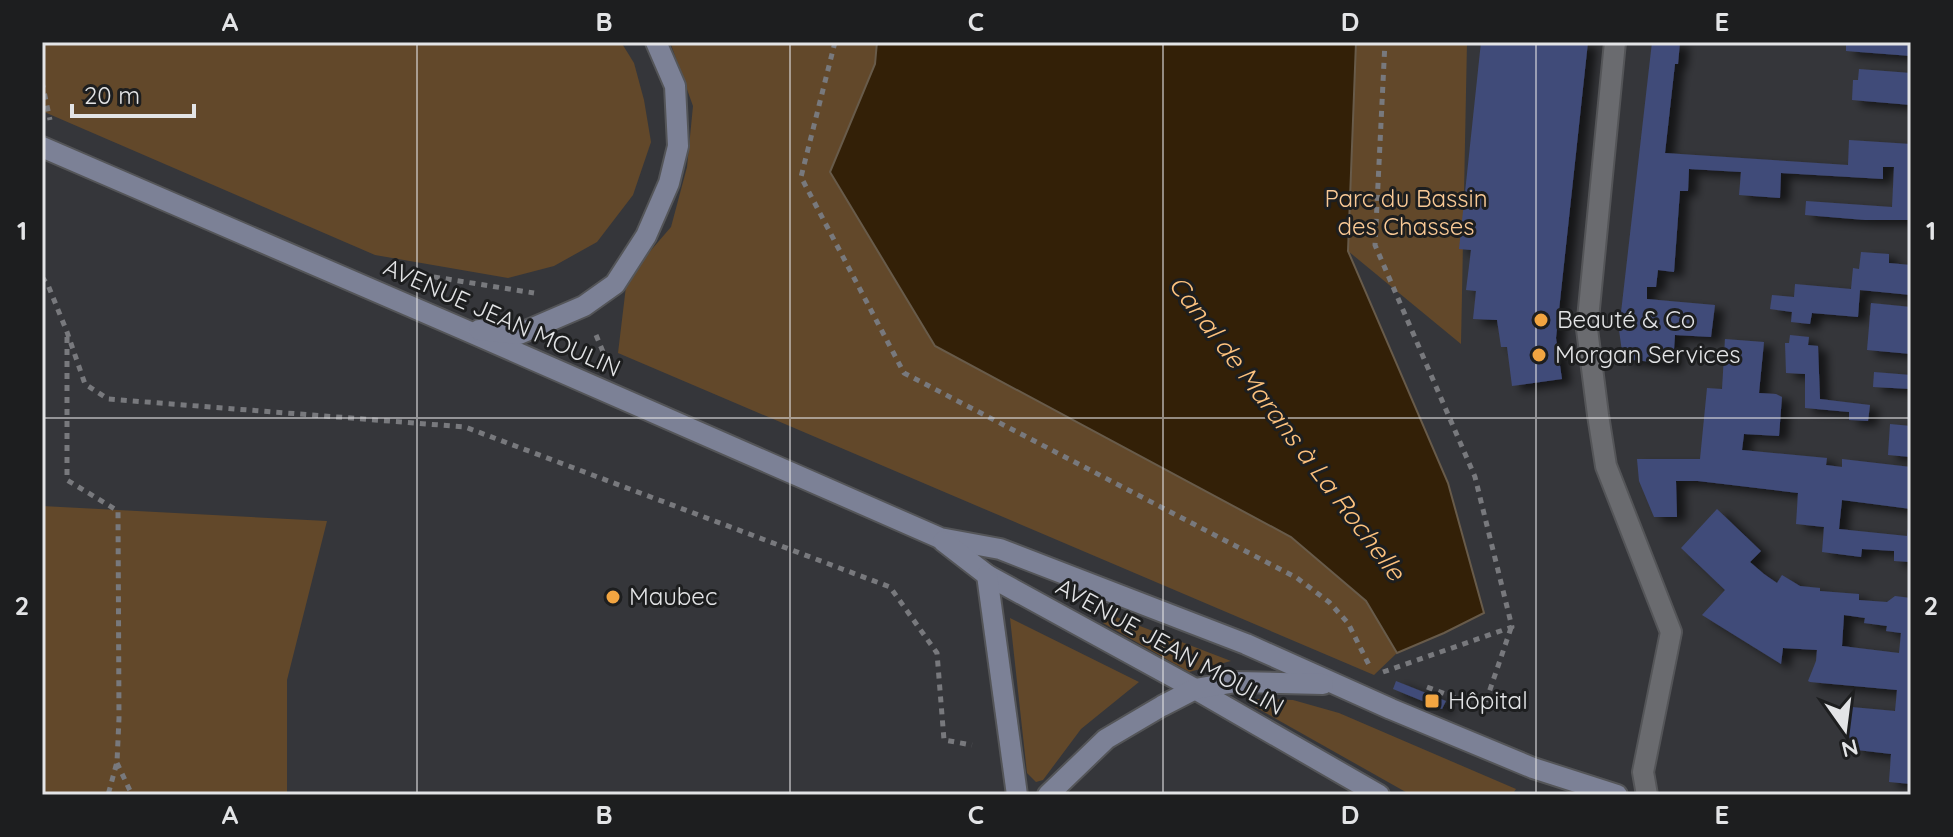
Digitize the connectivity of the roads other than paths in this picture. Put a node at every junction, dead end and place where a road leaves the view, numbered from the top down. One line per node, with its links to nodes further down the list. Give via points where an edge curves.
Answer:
1 (656, 42): 4 (main road, via 675,86 678,146 646,236 615,284 584,306 519,334)
2 (1615, 42): 13 (street, via 1587,329 1606,466 1671,632 1643,772)
3 (42, 147): 4 (main road, AVENUE JEAN MOULIN)
4 (463, 329): 5 (main road, AVENUE JEAN MOULIN)
5 (940, 538): 6 (main road, AVENUE JEAN MOULIN); 7 (main road, AVENUE JEAN MOULIN, via 1000,549 1246,644)
6 (987, 575): 8 (main road, AVENUE JEAN MOULIN); 9 (main road)
7 (1334, 684): 8 (main road, via 1236,682); 12 (main road, AVENUE JEAN MOULIN, via 1533,768)
8 (1195, 689): 10 (main road, via 1106,739); 11 (main road, AVENUE JEAN MOULIN)
9 (1017, 795)
10 (1048, 795)
11 (1379, 795)
12 (1617, 795)
13 (1647, 795)

